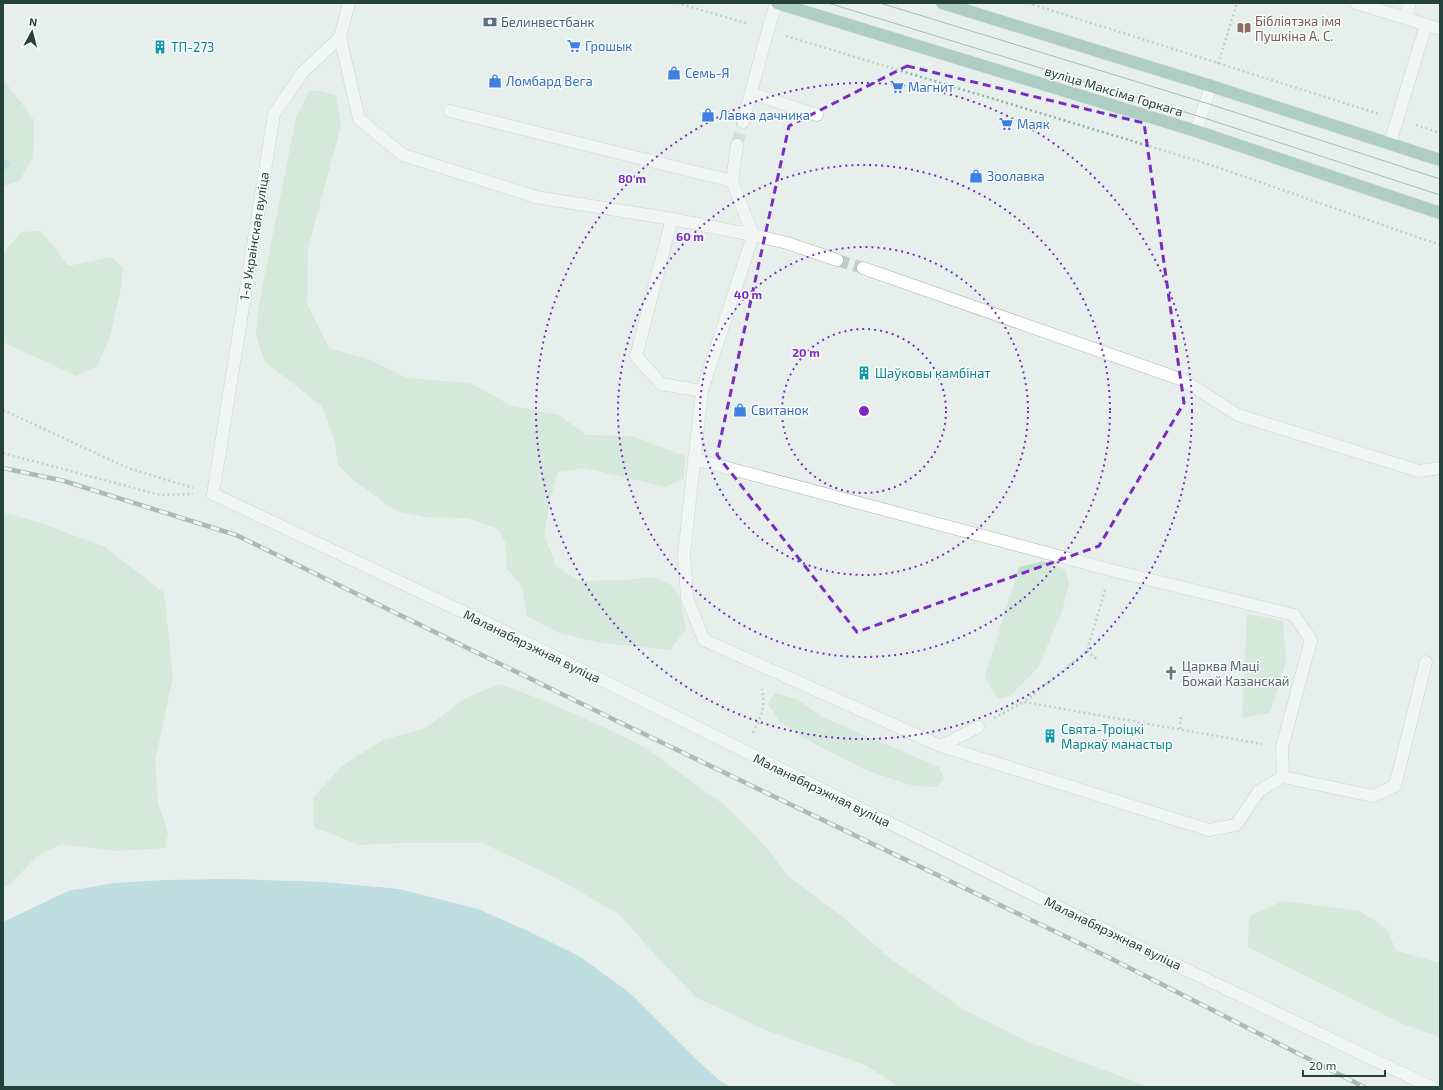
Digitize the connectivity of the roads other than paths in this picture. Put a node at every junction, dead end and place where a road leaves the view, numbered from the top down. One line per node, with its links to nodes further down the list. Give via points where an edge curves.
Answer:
1 (349, 3): 9 (street)
2 (777, 3): 11 (street); 15 (main road, вуліца Максіма Горкага)
3 (942, 3): 10 (main road)
4 (1356, 3): 6 (street)
5 (1410, 3): 6 (street)
6 (1405, 18): 7 (street)
7 (1426, 25): 8 (street); 16 (street)
8 (1440, 29)
9 (340, 37): 21 (street, via 359,119 403,155 536,197); 28 (street, 1-я Украінская вуліца, via 302,73 274,114)
10 (1211, 86): 15 (street); 16 (main road)
11 (751, 93): 13 (street); 14 (street)
12 (450, 111): 19 (street)
13 (816, 115)
14 (743, 122)
15 (1196, 131): 20 (main road, вуліца Максіма Горкага)
16 (1390, 144): 18 (main road)
17 (737, 145): 19 (street)
18 (1440, 160)
19 (732, 181): 22 (street)
20 (1440, 213)
21 (672, 219): 22 (street); 25 (street, via 636,356 661,384)
22 (753, 235): 23 (street, via 787,243); 25 (street)
23 (837, 260)
24 (863, 268): 27 (street, via 1184,380 1238,415 1419,471)
25 (702, 391): 26 (street)
26 (694, 459): 31 (street, via 684,554 687,598 704,640); 32 (street, via 1111,570 1294,615 1311,640 1282,747)
27 (1440, 468)
28 (213, 494): 33 (street, Маланабярэжная вуліца, via 495,627 1118,936)
29 (1426, 662): 32 (street, via 1395,786 1373,796)
30 (978, 727): 31 (street)
31 (941, 746): 32 (street, via 1209,830 1236,825 1259,791)
32 (1283, 777)
33 (1431, 1087)

